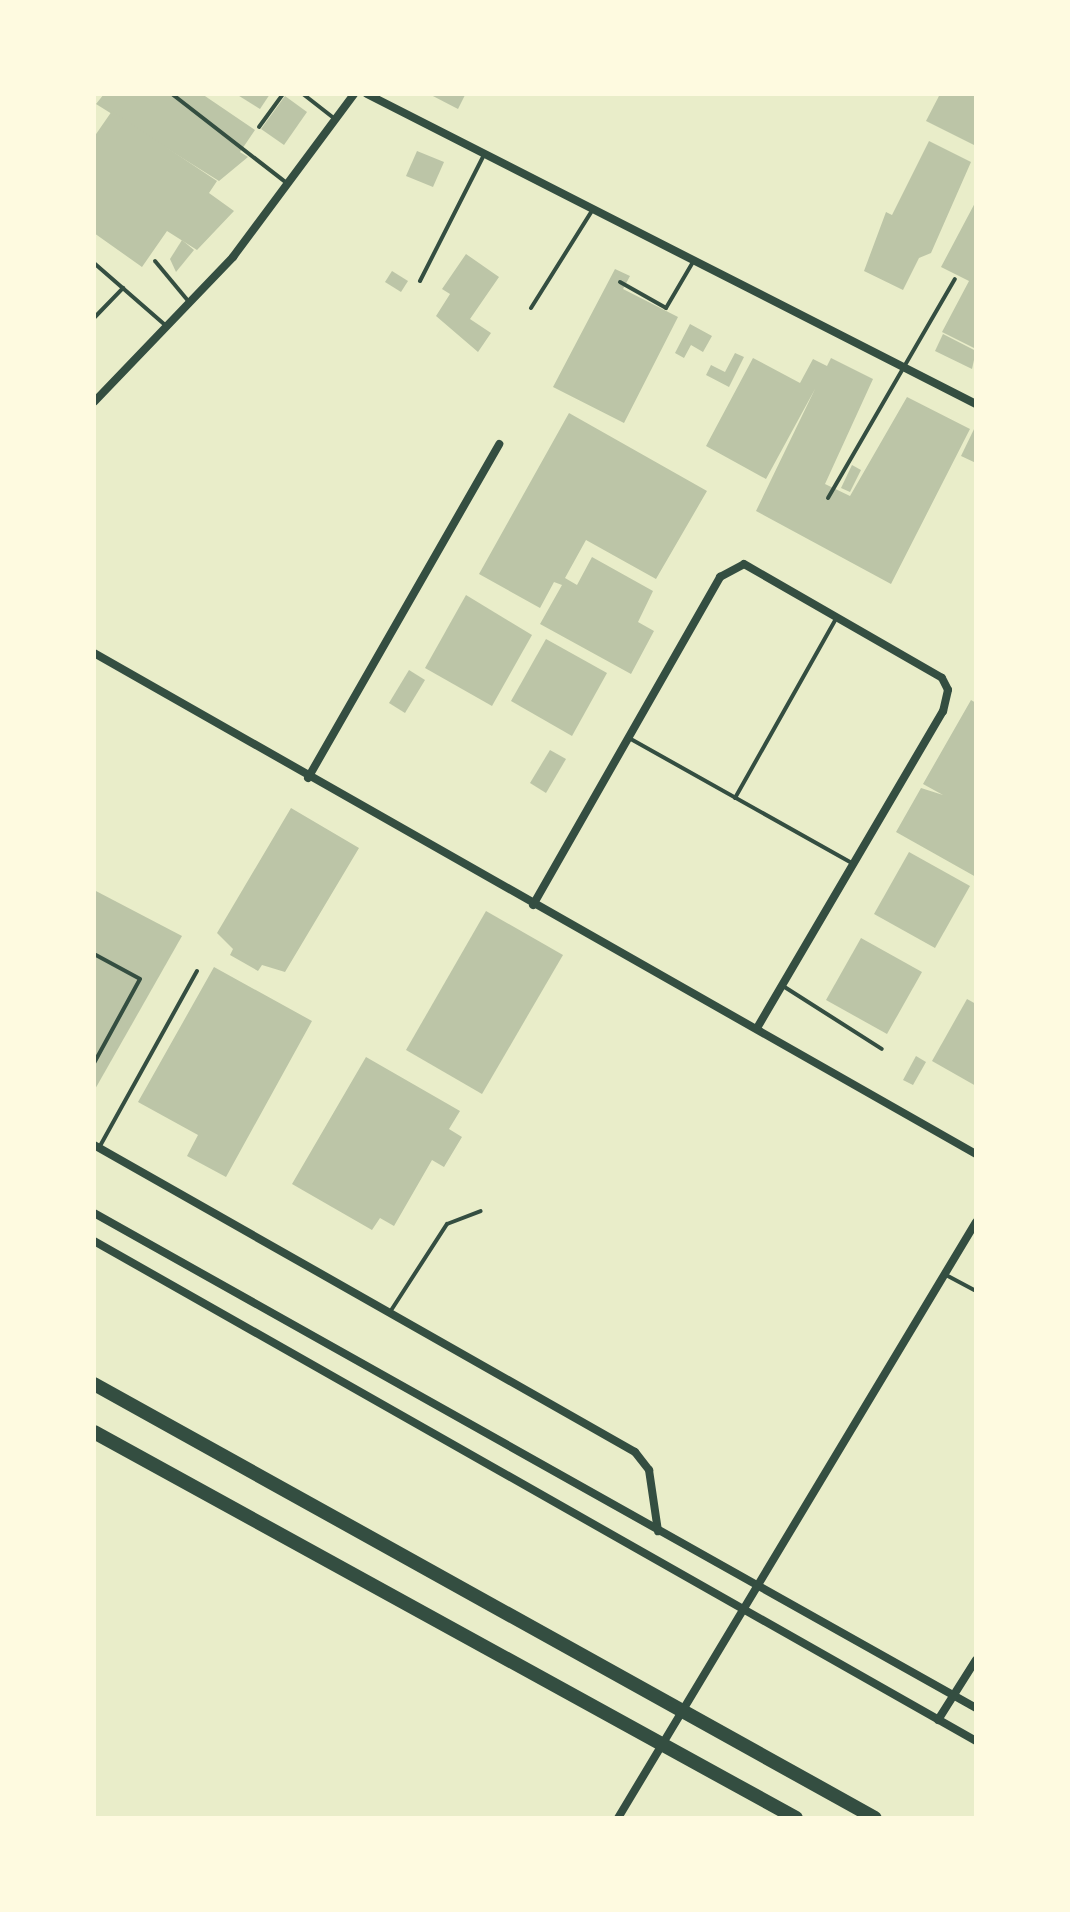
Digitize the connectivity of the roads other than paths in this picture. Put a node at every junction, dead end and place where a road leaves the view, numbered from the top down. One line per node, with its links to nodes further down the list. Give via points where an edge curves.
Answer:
1 (172, 94): 9 (lane)
2 (283, 94): 7 (lane)
3 (303, 94): 6 (lane)
4 (354, 94): 6 (street)
5 (367, 94): 8 (street)
6 (335, 119): 9 (street)
7 (259, 127)
8 (484, 154): 10 (street); 15 (lane)
9 (290, 186): 18 (street)
10 (593, 209): 11 (street); 19 (lane)
11 (693, 260): 16 (lane, via 666,308); 22 (street)
12 (155, 261): 18 (lane)
13 (94, 263): 17 (lane)
14 (955, 279): 22 (lane)
15 (420, 281)
16 (620, 282)
17 (123, 288): 20 (lane); 21 (lane)
18 (189, 302): 21 (street)
19 (531, 308)
20 (94, 318)
21 (165, 325): 23 (street)
22 (901, 366): 24 (street); 26 (lane)
23 (94, 402)
24 (976, 404)
25 (499, 444): 30 (street)
26 (828, 498)
27 (837, 617): 29 (street, via 737,564 720,577); 31 (lane); 32 (street, via 942,678 948,690)
28 (94, 653): 30 (street)
29 (629, 738): 31 (lane); 33 (street)
30 (308, 778): 33 (street)
31 (735, 798): 32 (lane)
32 (854, 864): 36 (street)
33 (533, 905): 37 (street)
34 (94, 954): 39 (lane, via 140,979)
35 (197, 971): 40 (lane)
36 (783, 986): 37 (street); 38 (lane)
37 (757, 1028): 41 (street)
38 (882, 1049)
39 (94, 1063)
40 (96, 1147): 48 (street)
41 (976, 1154)
42 (481, 1211): 48 (lane, via 447,1224)
43 (94, 1213): 51 (street)
44 (976, 1222): 46 (street)
45 (94, 1241): 53 (street)
46 (946, 1275): 47 (lane); 52 (street)
47 (976, 1291)
48 (390, 1312): 51 (street, via 635,1452 649,1470)
49 (94, 1384): 61 (highway, via 626,1675)
50 (94, 1432): 60 (highway)
51 (658, 1531): 52 (street)
52 (758, 1588): 53 (street); 55 (street)
53 (738, 1611): 57 (street); 59 (street)
54 (976, 1660): 55 (street)
55 (954, 1695): 56 (street); 57 (street)
56 (976, 1708)
57 (938, 1720): 58 (street)
58 (976, 1741)
59 (618, 1818)
60 (796, 1818)
61 (875, 1818)

